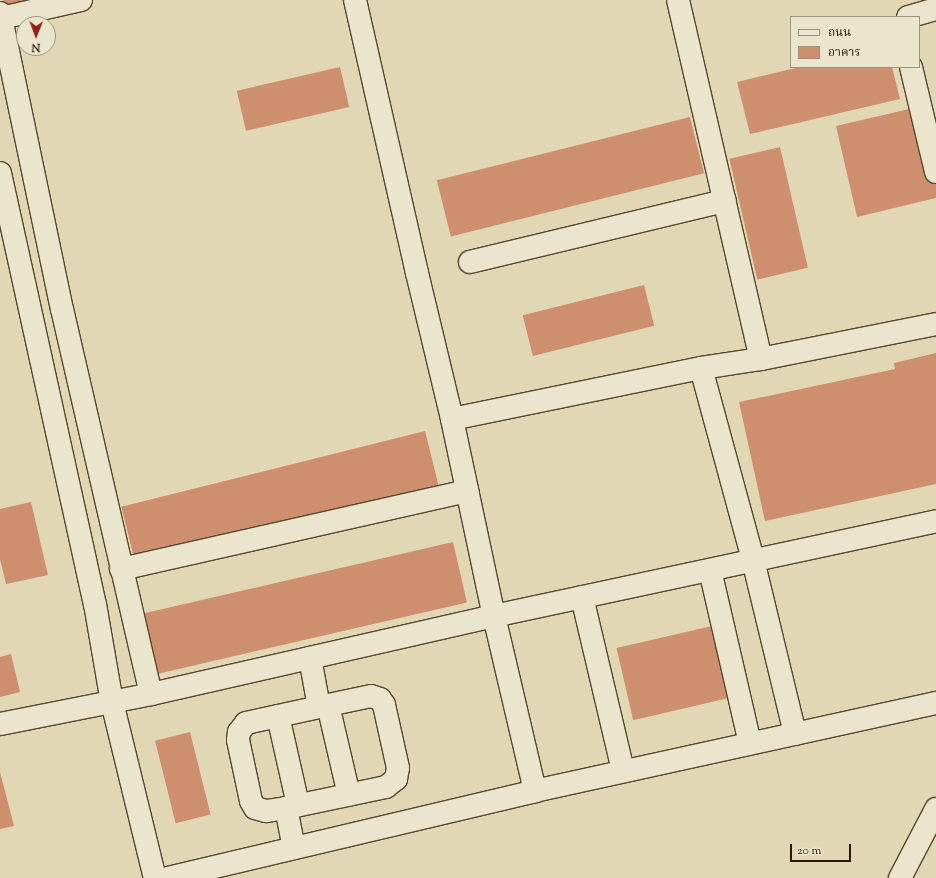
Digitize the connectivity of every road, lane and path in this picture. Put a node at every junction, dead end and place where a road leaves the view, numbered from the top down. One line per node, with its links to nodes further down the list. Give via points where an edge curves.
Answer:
1 (81, 0): 5 (lane)
2 (355, 0): 15 (lane)
3 (678, 0): 10 (lane)
4 (936, 9): 6 (lane)
5 (0, 16): 19 (lane, via 62,309)
6 (912, 16)
7 (911, 68): 8 (lane)
8 (936, 172)
9 (0, 173): 25 (lane, via 93,596)
10 (725, 201): 11 (lane); 13 (lane)
11 (470, 262)
12 (936, 324): 13 (lane)
13 (761, 359): 14 (lane)
14 (700, 368): 15 (lane); 18 (lane)
15 (452, 419): 16 (lane)
16 (467, 491): 19 (lane); 22 (lane)
17 (936, 521): 18 (lane)
18 (753, 560): 20 (lane); 30 (lane)
19 (121, 569): 24 (lane)
20 (710, 570): 21 (lane); 31 (lane)
21 (582, 597): 22 (lane); 32 (lane)
22 (494, 616): 23 (lane); 33 (lane)
23 (310, 658): 24 (lane); 27 (lane)
24 (151, 694): 25 (lane)
25 (112, 702): 29 (lane); 38 (lane)
26 (936, 703): 30 (lane)
27 (324, 706): 28 (lane); 34 (lane); 34 (lane, via 371,696 380,699 384,705 398,768 396,779 386,787)
28 (278, 716): 35 (lane); 35 (lane, via 246,723 239,732 238,740 255,808 266,811)
29 (0, 724)
30 (795, 734): 31 (lane)
31 (750, 743): 32 (lane)
32 (623, 771): 33 (lane)
33 (536, 791): 37 (lane)
34 (349, 795): 35 (lane)
35 (292, 807): 37 (lane)
36 (936, 809): 40 (lane)
37 (294, 848): 39 (lane)
38 (155, 878)
39 (168, 878)
40 (900, 878)

